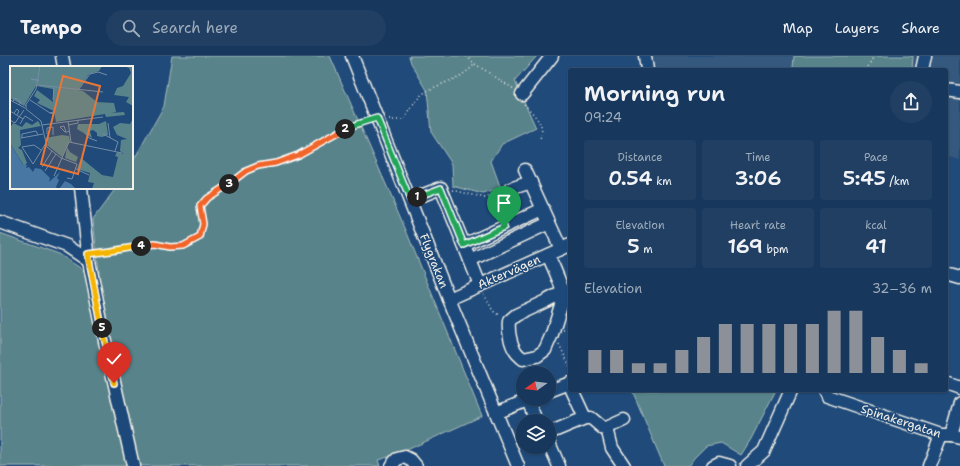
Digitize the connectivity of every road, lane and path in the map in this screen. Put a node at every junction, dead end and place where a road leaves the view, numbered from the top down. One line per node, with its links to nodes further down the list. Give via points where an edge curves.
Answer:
1 (62, 56): 9 (street)
2 (352, 56): 16 (street, Flygrakan)
3 (466, 56): 8 (path)
4 (552, 56): 15 (street)
5 (645, 56): 10 (street)
6 (874, 56): 11 (path)
7 (924, 56): 12 (street)
8 (475, 64): 15 (path); 16 (path, via 470,71 422,94 403,120)
9 (64, 66)
10 (647, 68)
11 (867, 68)
12 (922, 68)
13 (948, 90): 14 (street)
14 (960, 92)
15 (522, 94): 17 (path, via 524,104 539,121)
16 (377, 118): 23 (street, Flygrakan); 31 (path, via 352,126 298,155 246,171 207,198 200,206 203,224 200,237 183,246 155,244)
17 (539, 141)
18 (525, 170): 19 (street)
19 (531, 182): 24 (street, via 510,189); 25 (street)
20 (81, 189): 31 (street)
21 (455, 191): 22 (path, via 485,198)
22 (503, 192)
23 (410, 200): 28 (street, via 441,188); 37 (street, Flygrakan)
24 (504, 205)
25 (543, 209): 27 (street); 28 (street)
26 (0, 222): 31 (street, via 67,246)
27 (550, 223): 29 (street); 32 (street)
28 (464, 245): 32 (street)
29 (566, 247): 30 (street, Aktervägen)
30 (548, 255): 35 (street, via 561,283); 36 (street, Aktervägen)
31 (88, 257): 57 (street)
32 (470, 260): 36 (street)
33 (948, 275): 34 (street)
34 (960, 278)
35 (565, 283): 38 (street, via 546,301); 38 (street, via 552,334 545,350 537,356 524,359 516,352 508,329)
36 (480, 285): 37 (street, Aktervägen); 38 (path, via 492,311)
37 (449, 299): 50 (street, Flygrakan)
38 (509, 321)
39 (558, 340): 40 (path)
40 (568, 362)
41 (948, 384): 43 (street)
42 (568, 386): 44 (street)
43 (960, 388)
44 (556, 390)
45 (573, 392): 51 (street)
46 (790, 392): 65 (street, via 764,451)
47 (825, 392): 55 (street, Spinakergatan, via 827,396)
48 (960, 402): 55 (street)
49 (516, 405): 50 (street)
50 (496, 413): 60 (street, Flygrakan)
51 (586, 418): 53 (street, via 590,418 604,429); 54 (street)
52 (624, 420): 53 (street)
53 (607, 428): 62 (street, via 612,448)
54 (556, 430)
55 (951, 436): 66 (street)
56 (554, 454): 61 (street)
57 (133, 466)
58 (391, 466): 59 (street, via 396,459 405,457)
59 (416, 466)
60 (518, 466)
61 (559, 466)
62 (624, 466)
63 (713, 466): 64 (street, via 719,463)
64 (730, 466)
65 (747, 466)
66 (929, 466)

